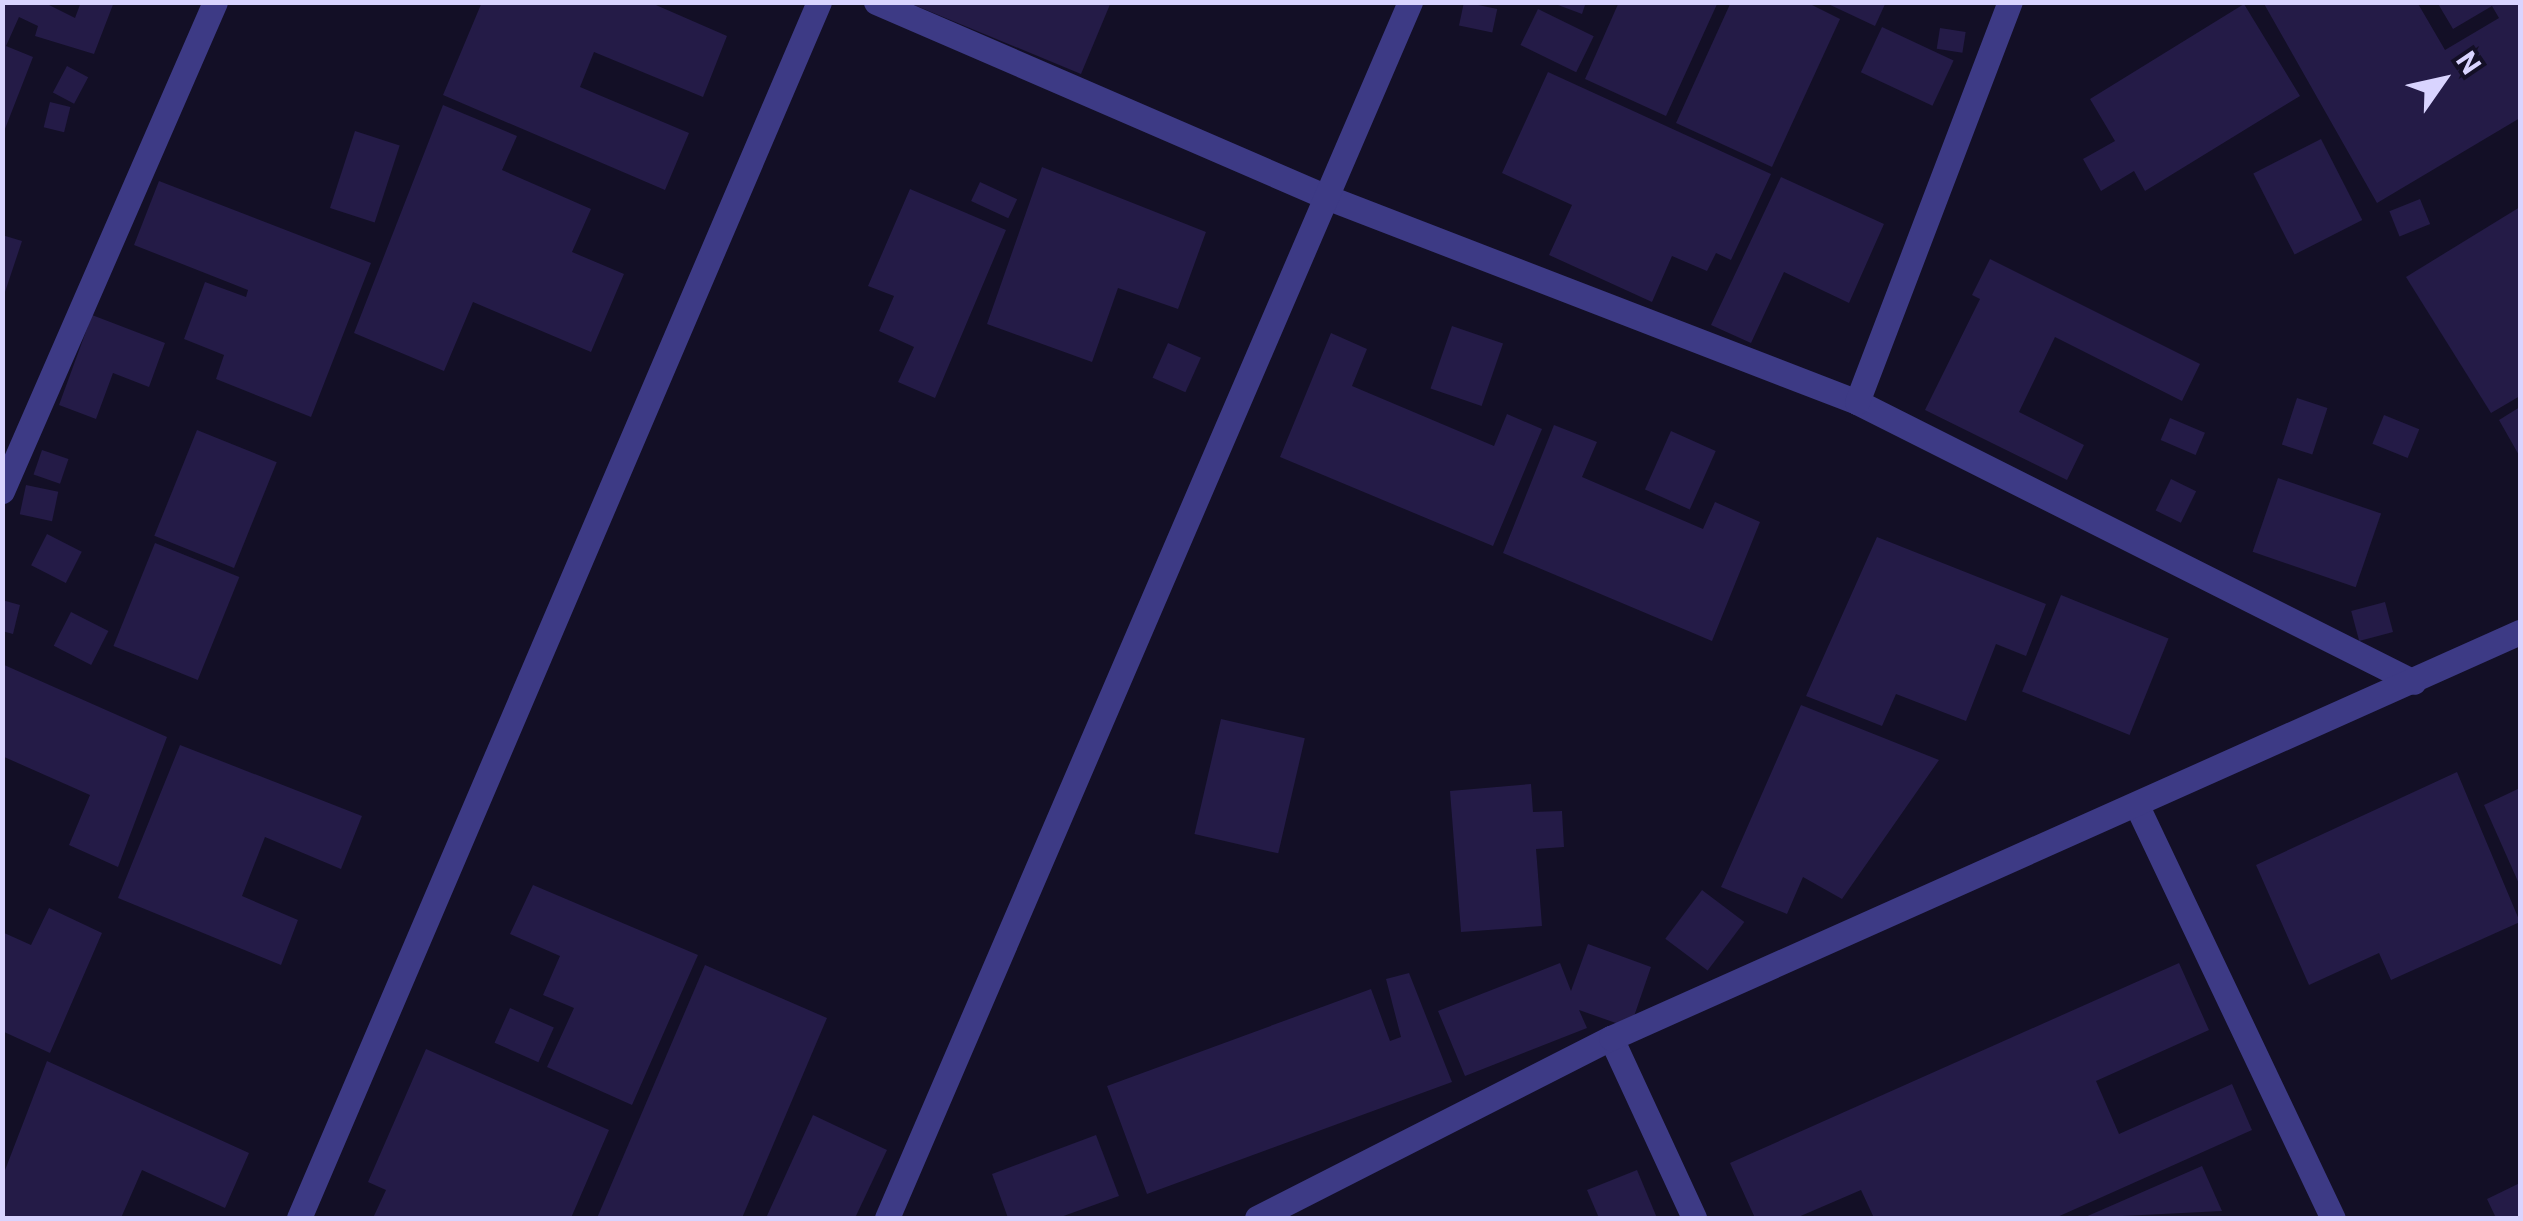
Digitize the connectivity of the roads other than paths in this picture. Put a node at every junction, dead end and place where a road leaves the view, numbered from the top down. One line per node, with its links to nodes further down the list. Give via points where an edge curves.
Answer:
1 (215, 2): 8 (street)
2 (819, 2): 13 (street)
3 (876, 2): 6 (street)
4 (1410, 2): 6 (street)
5 (2010, 2): 7 (street)
6 (1329, 198): 7 (street); 14 (street)
7 (1857, 402): 10 (street)
8 (2, 491)
9 (2520, 632): 10 (street)
10 (2414, 682): 11 (street)
11 (2138, 808): 12 (street); 17 (street)
12 (1610, 1038): 15 (street); 16 (street)
13 (299, 1218)
14 (887, 1218)
15 (1258, 1218)
16 (1694, 1218)
17 (2333, 1218)

